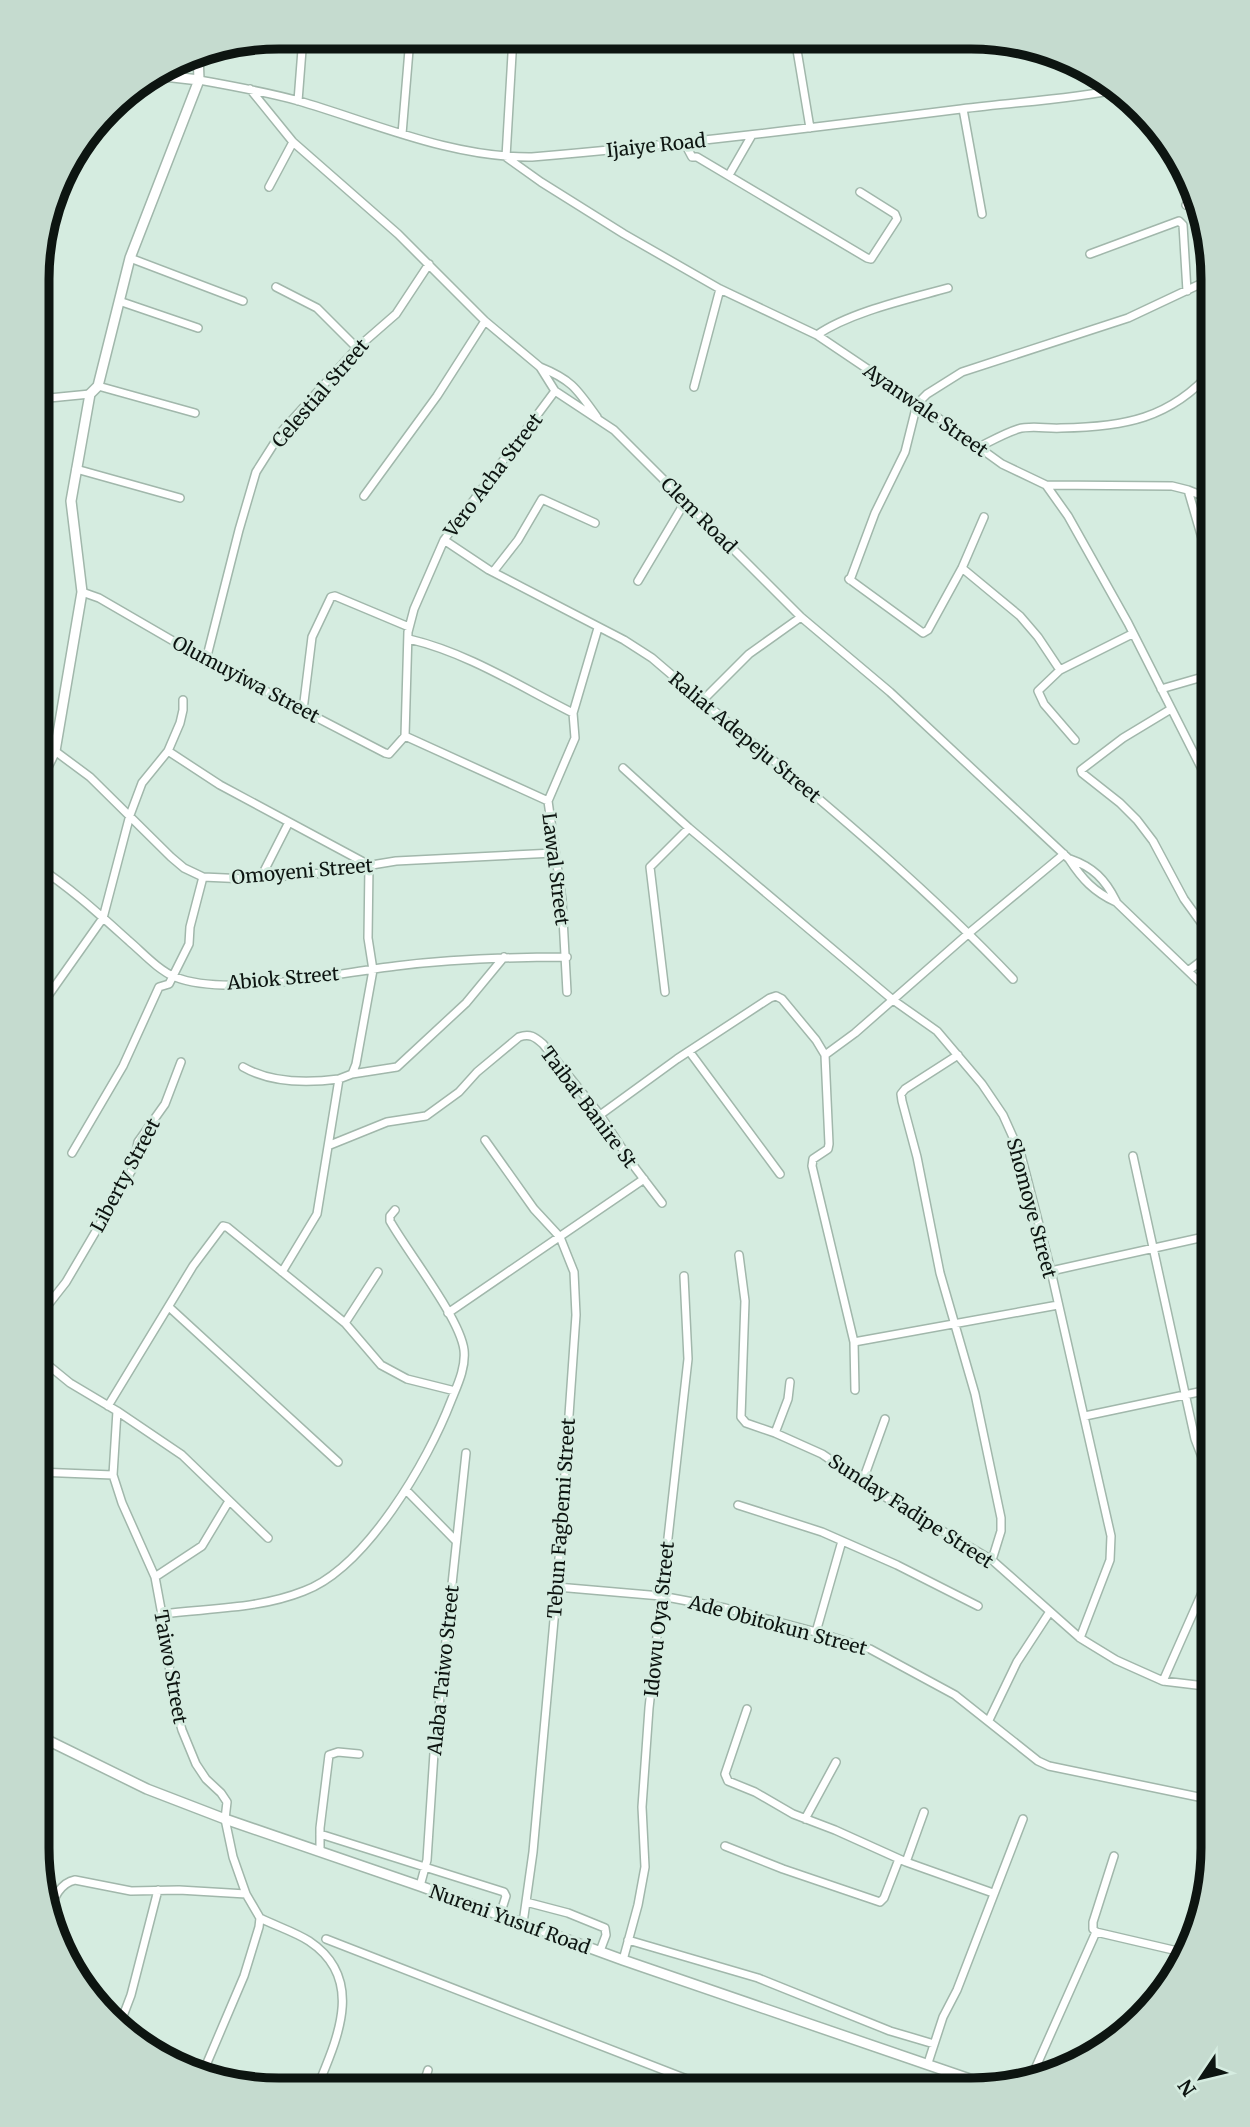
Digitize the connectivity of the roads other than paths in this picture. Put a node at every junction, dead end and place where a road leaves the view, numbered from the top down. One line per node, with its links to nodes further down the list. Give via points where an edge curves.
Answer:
1 (302, 49): 10 (street)
2 (409, 49): 13 (street)
3 (512, 49): 17 (street)
4 (797, 49): 12 (street)
5 (198, 64): 7 (street)
6 (170, 77): 7 (street)
7 (199, 80): 8 (street, Ijaiye Road); 23 (street)
8 (250, 89): 10 (street, Ijaiye Road); 15 (street, Clem Road)
9 (1104, 92): 11 (street, Ijaiye Road)
10 (298, 101): 13 (street, Ijaiye Road)
11 (963, 109): 12 (street, Ijaiye Road); 21 (street)
12 (810, 128): 14 (street, Ijaiye Road)
13 (402, 134): 17 (street, Ijaiye Road)
14 (752, 135): 16 (street, Ijaiye Road); 18 (street)
15 (293, 142): 19 (street); 24 (street, Clem Road)
16 (684, 142): 17 (street, Ijaiye Road); 18 (street, via 692,157)
17 (506, 157): 28 (street, Ayanwale Street, via 624,234)
18 (729, 176): 20 (street, via 871,259 897,219)
19 (269, 187)
20 (860, 192)
21 (982, 214)
22 (1090, 254): 29 (street, via 1179,221 1183,225)
23 (130, 258): 30 (street); 31 (street)
24 (429, 264): 32 (street, Clem Road); 35 (street, Celestial Street, via 396,314)
25 (1201, 284): 29 (street)
26 (276, 287): 35 (street, via 317,308)
27 (948, 288): 34 (street, via 858,316)
28 (720, 289): 34 (street, Ayanwale Street); 39 (street)
29 (1187, 291): 43 (street, via 1128,318 961,372)
30 (119, 301): 33 (street); 38 (street)
31 (243, 301)
32 (485, 321): 36 (street, Clem Road); 51 (street)
33 (198, 328)
34 (817, 335): 43 (street, Ayanwale Street)
35 (357, 348): 67 (street, Celestial Street, via 282,431 256,472)
36 (540, 367): 40 (street, Clem Road); 45 (street, via 573,384)
37 (1201, 380): 46 (street, via 1151,417 1104,426 1018,429)
38 (98, 386): 41 (street); 44 (street)
39 (694, 387)
40 (555, 391): 45 (street, Clem Road); 57 (street, Vero Acha Street)
41 (90, 394): 42 (street); 47 (street)
42 (49, 397)
43 (917, 404): 46 (street, Ayanwale Street); 58 (street, via 905,452 849,579 923,633)
44 (195, 413)
45 (599, 420): 53 (street, Clem Road)
46 (979, 447): 48 (street, Ayanwale Street)
47 (76, 470): 52 (street); 61 (street, via 71,501)
48 (1045, 485): 49 (street); 65 (street, Ayanwale Street, via 1068,516)
49 (1188, 489): 50 (street); 56 (street)
50 (1201, 495)
51 (364, 496)
52 (180, 498)
53 (685, 502): 60 (street); 62 (street, Clem Road)
54 (984, 517): 58 (street)
55 (595, 523): 59 (street, via 542,499)
56 (1201, 534)
57 (444, 540): 59 (street, Raliat Adepeju Street); 63 (street, Vero Acha Street)
58 (962, 568): 68 (street, via 1020,616)
59 (493, 572): 64 (street, Raliat Adepeju Street)
60 (638, 582)
61 (82, 592): 67 (street, Olumuyiwa Street); 78 (street)
62 (802, 617): 72 (street, via 749,654); 88 (street, Clem Road)
63 (409, 627): 66 (street, Vero Acha Street); 74 (street, via 331,597 312,637)
64 (598, 628): 72 (street, Raliat Adepeju Street, via 652,658); 75 (street, Lawal Street)
65 (1132, 634): 68 (street); 70 (street, Ayanwale Street)
66 (409, 639): 75 (street, via 480,663); 76 (street, Vero Acha Street)
67 (206, 660): 74 (street, Olumuyiwa Street)
68 (1060, 670): 77 (street, via 1038,691)
69 (1201, 677): 70 (street)
70 (1161, 689): 73 (street, Ayanwale Street)
71 (183, 701): 79 (street)
72 (702, 701): 96 (street, Raliat Adepeju Street)
73 (1171, 709): 82 (street, Ayanwale Street); 95 (street, via 1081,769 1137,820)
74 (303, 710): 76 (street, Olumuyiwa Street, via 389,754)
75 (573, 713): 83 (street, Lawal Street, via 575,738)
76 (405, 736): 83 (street)
77 (1075, 740)
78 (55, 751): 80 (street); 84 (street, Omoyeni Street)
79 (168, 751): 84 (street, via 142,783); 85 (street)
80 (49, 763)
81 (623, 768): 86 (street, Shomoye Street)
82 (1201, 768)
83 (548, 800): 87 (street, Lawal Street)
84 (130, 815): 91 (street, Omoyeni Street, via 171,857); 94 (street)
85 (289, 822): 89 (street); 92 (street)
86 (689, 828): 106 (street, via 650,867); 108 (street, Shomoye Street)
87 (554, 853): 89 (street, Omoyeni Street); 98 (street, Lawal Street)
88 (1067, 857): 93 (street, Clem Road, via 1090,887); 93 (street, via 1098,873); 96 (street)
89 (369, 865): 92 (street, Omoyeni Street); 100 (street, via 368,937)
90 (49, 874): 94 (street, Abiok Street)
91 (202, 877): 92 (street, Omoyeni Street); 102 (street, via 188,944)
92 (260, 879)
93 (1116, 902): 101 (street, Clem Road)
94 (103, 918): 102 (street, Abiok Street); 107 (street)
95 (1201, 922)
96 (969, 933): 103 (street, Raliat Adepeju Street); 108 (street)
97 (504, 957): 98 (street, Abiok Street); 100 (street, Abiok Street); 114 (street, via 466,1003 397,1067)
98 (567, 957): 105 (street, Lawal Street)
99 (1201, 961): 101 (street)
100 (373, 970): 102 (street, Abiok Street, via 232,985); 114 (street)
101 (1188, 971): 104 (street, Clem Road)
102 (173, 976): 119 (street, via 169,984 159,987 123,1066)
103 (1013, 979)
104 (1201, 983)
105 (567, 992)
106 (665, 992)
107 (49, 994)
108 (893, 1000): 110 (street); 111 (street, Shomoye Street, via 937,1031)
109 (689, 1051): 110 (street, via 776,996 796,1014); 116 (street); 121 (street)
110 (825, 1055): 139 (street, via 829,1144 812,1166)
111 (958, 1055): 129 (street, Shomoye Street, via 996,1105 1014,1138); 138 (street, via 901,1094)
112 (181, 1062): 133 (street, Liberty Street, via 165,1104 138,1142 124,1185)
113 (243, 1067): 115 (street, via 278,1079)
114 (352, 1074): 115 (street)
115 (339, 1079): 118 (street)
116 (600, 1115): 118 (street, Taibat Banire St, via 543,1044 526,1035 426,1116 387,1122); 122 (street, Taibat Banire St)
117 (485, 1140): 125 (street, Tebun Fagbemi Street)
118 (330, 1146): 130 (street, via 317,1214)
119 (72, 1153)
120 (1133, 1156): 127 (street)
121 (779, 1174)
122 (644, 1179): 123 (street, Taibat Banire St); 125 (street)
123 (662, 1202)
124 (395, 1210): 136 (street, via 390,1221)
125 (560, 1237): 136 (street); 165 (street, Tebun Fagbemi Street, via 574,1272 576,1315)
126 (1201, 1238): 127 (street)
127 (1154, 1248): 129 (street); 145 (street)
128 (739, 1255): 150 (street, Sunday Fadipe Street, via 745,1301 741,1417)
129 (1051, 1271): 134 (street, Shomoye Street)
130 (282, 1272): 135 (street, via 223,1226); 137 (street)
131 (378, 1272): 137 (street)
132 (684, 1276): 166 (street, Idowu Oya Street, via 688,1359)
133 (49, 1304)
134 (1058, 1305): 138 (street); 148 (street, Shomoye Street)
135 (169, 1307): 146 (street); 153 (street)
136 (448, 1313): 143 (street, via 464,1348)
137 (345, 1323): 143 (street, via 381,1365 407,1379)
138 (955, 1324): 139 (street); 163 (street, via 1001,1518)
139 (854, 1342): 142 (street)
140 (49, 1366): 146 (street)
141 (790, 1382): 150 (street)
142 (855, 1390)
143 (455, 1391): 157 (street, via 435,1440)
144 (1201, 1392): 145 (street)
145 (1184, 1395): 148 (street); 152 (street)
146 (108, 1406): 147 (street)
147 (117, 1411): 155 (street, Taiwo Street); 158 (street, via 182,1455)
148 (1084, 1416): 172 (street, Shomoye Street, via 1112,1550)
149 (885, 1419): 156 (street)
150 (775, 1433): 156 (street, Sunday Fadipe Street, via 822,1454)
151 (466, 1453): 161 (street, Alaba Taiwo Street)
152 (1201, 1455)
153 (338, 1462)
154 (49, 1472): 155 (street)
155 (113, 1475): 164 (street, Taiwo Street)
156 (863, 1480): 163 (street, Sunday Fadipe Street)
157 (406, 1490): 161 (street); 170 (street, via 360,1549 313,1587 259,1604)
158 (229, 1501): 160 (street); 164 (street, via 202,1546)
159 (738, 1505): 162 (street)
160 (268, 1538)
161 (455, 1540): 190 (street, Alaba Taiwo Street)
162 (842, 1541): 168 (street); 171 (street)
163 (992, 1560): 169 (street, Sunday Fadipe Street)
164 (155, 1577): 170 (street, Taiwo Street)
165 (556, 1587): 166 (street, Ade Obitokun Street); 196 (street, Tebun Fagbemi Street)
166 (661, 1595): 171 (street, Ade Obitokun Street); 202 (street, Idowu Oya Street, via 643,1795 645,1867)
167 (1201, 1596): 173 (street)
168 (978, 1606)
169 (1049, 1613): 172 (street, Sunday Fadipe Street); 176 (street, via 1017,1662)
170 (162, 1614): 182 (street, Taiwo Street, via 173,1699 182,1730 196,1764 227,1802)
171 (816, 1632): 176 (street, Ade Obitokun Street, via 879,1654 955,1695)
172 (1080, 1638): 173 (street, Sunday Fadipe Street, via 1130,1668)
173 (1164, 1681): 174 (street, Sunday Fadipe Street)
174 (1201, 1686)
175 (747, 1709): 183 (street, via 725,1774 728,1781)
176 (989, 1720): 180 (street, Ade Obitokun Street, via 1049,1766)
177 (49, 1741): 182 (street, Nureni Yusuf Road, via 147,1789)
178 (359, 1754): 185 (street, via 329,1755)
179 (836, 1762): 183 (street)
180 (1201, 1798)
181 (924, 1812): 189 (street)
182 (225, 1819): 187 (street, Nureni Yusuf Road); 194 (street, Taiwo Street)
183 (805, 1819): 189 (street)
184 (1023, 1819): 193 (street)
185 (320, 1834): 187 (street); 190 (street)
186 (724, 1846): 189 (street, via 880,1902)
187 (320, 1850): 191 (street, Nureni Yusuf Road)
188 (1114, 1856): 200 (street, via 1093,1922)
189 (903, 1861): 193 (street)
190 (426, 1867): 191 (street, Alaba Taiwo Street); 197 (street, via 504,1892)
191 (420, 1886): 197 (street, Nureni Yusuf Road)
192 (158, 1890): 194 (street); 195 (street, via 131,1891 75,1880); 206 (street)
193 (993, 1893): 207 (street)
194 (246, 1894): 198 (street, Taiwo Street)
195 (54, 1895)
196 (526, 1902): 199 (street, Tebun Fagbemi Street); 203 (street, via 605,1928)
197 (500, 1915): 199 (street, Nureni Yusuf Road)
198 (260, 1919): 209 (street, via 244,1976); 212 (street, via 307,1940 327,1957 339,1976 342,2015)
199 (523, 1923): 203 (street, Nureni Yusuf Road)
200 (1096, 1933): 204 (street); 210 (street)
201 (326, 1939): 214 (street)
202 (628, 1940): 205 (street, Idowu Oya Street); 207 (street, via 758,1979)
203 (600, 1951): 205 (street, Nureni Yusuf Road)
204 (1176, 1951)
205 (623, 1960): 208 (street, Nureni Yusuf Road)
206 (123, 2017)
207 (934, 2044): 208 (street)
208 (928, 2063): 215 (street, Nureni Yusuf Road)
209 (206, 2065)
210 (1035, 2068)
211 (428, 2070): 213 (street)
212 (321, 2078)
213 (425, 2078)
214 (684, 2078)
215 (968, 2078)

